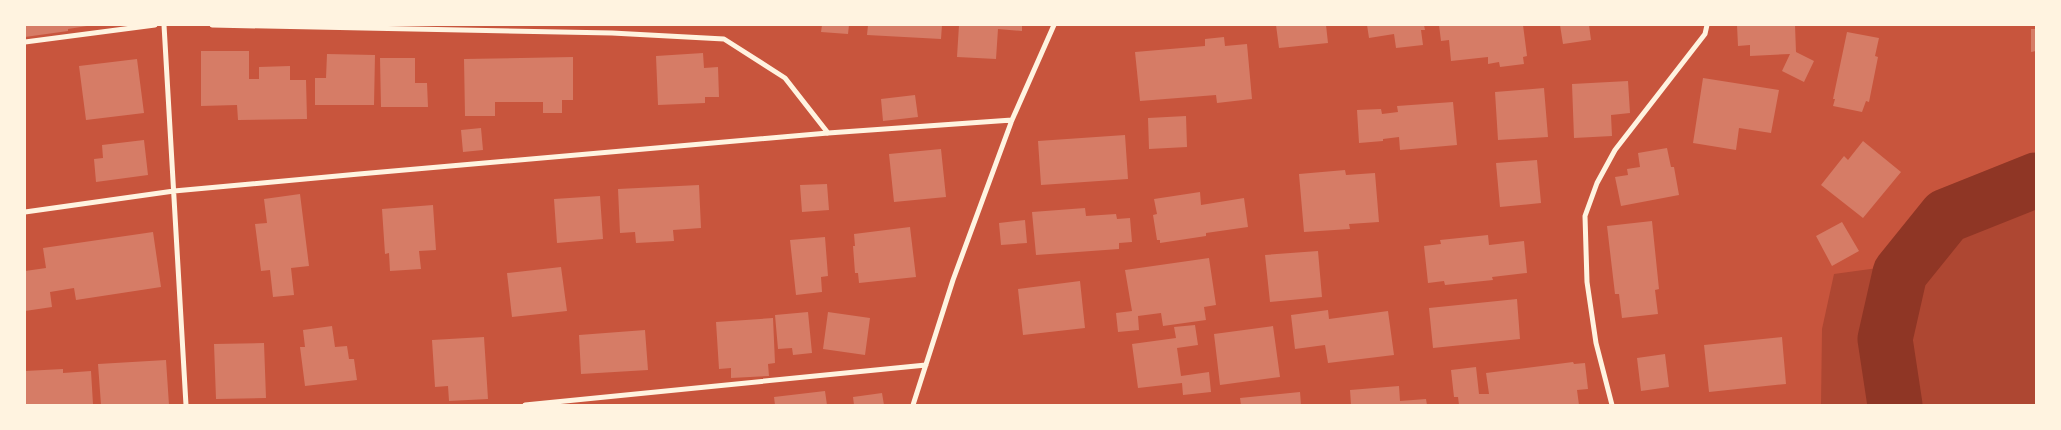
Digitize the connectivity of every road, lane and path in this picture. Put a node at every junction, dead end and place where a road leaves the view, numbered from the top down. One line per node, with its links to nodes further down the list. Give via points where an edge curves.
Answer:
1 (155, 25): 6 (street)
2 (164, 25): 9 (street)
3 (212, 25): 8 (street, via 612,33 724,39 785,78)
4 (1054, 25): 7 (street)
5 (1707, 25): 15 (street, via 1705,34 1616,150 1597,182 1585,216 1587,282 1596,343)
6 (25, 42)
7 (1012, 120): 8 (street); 11 (street)
8 (828, 133): 9 (street)
9 (174, 192): 10 (street); 12 (street)
10 (25, 212)
11 (926, 364): 13 (street); 14 (street)
12 (186, 405)
13 (525, 405)
14 (913, 405)
15 (1612, 405)

